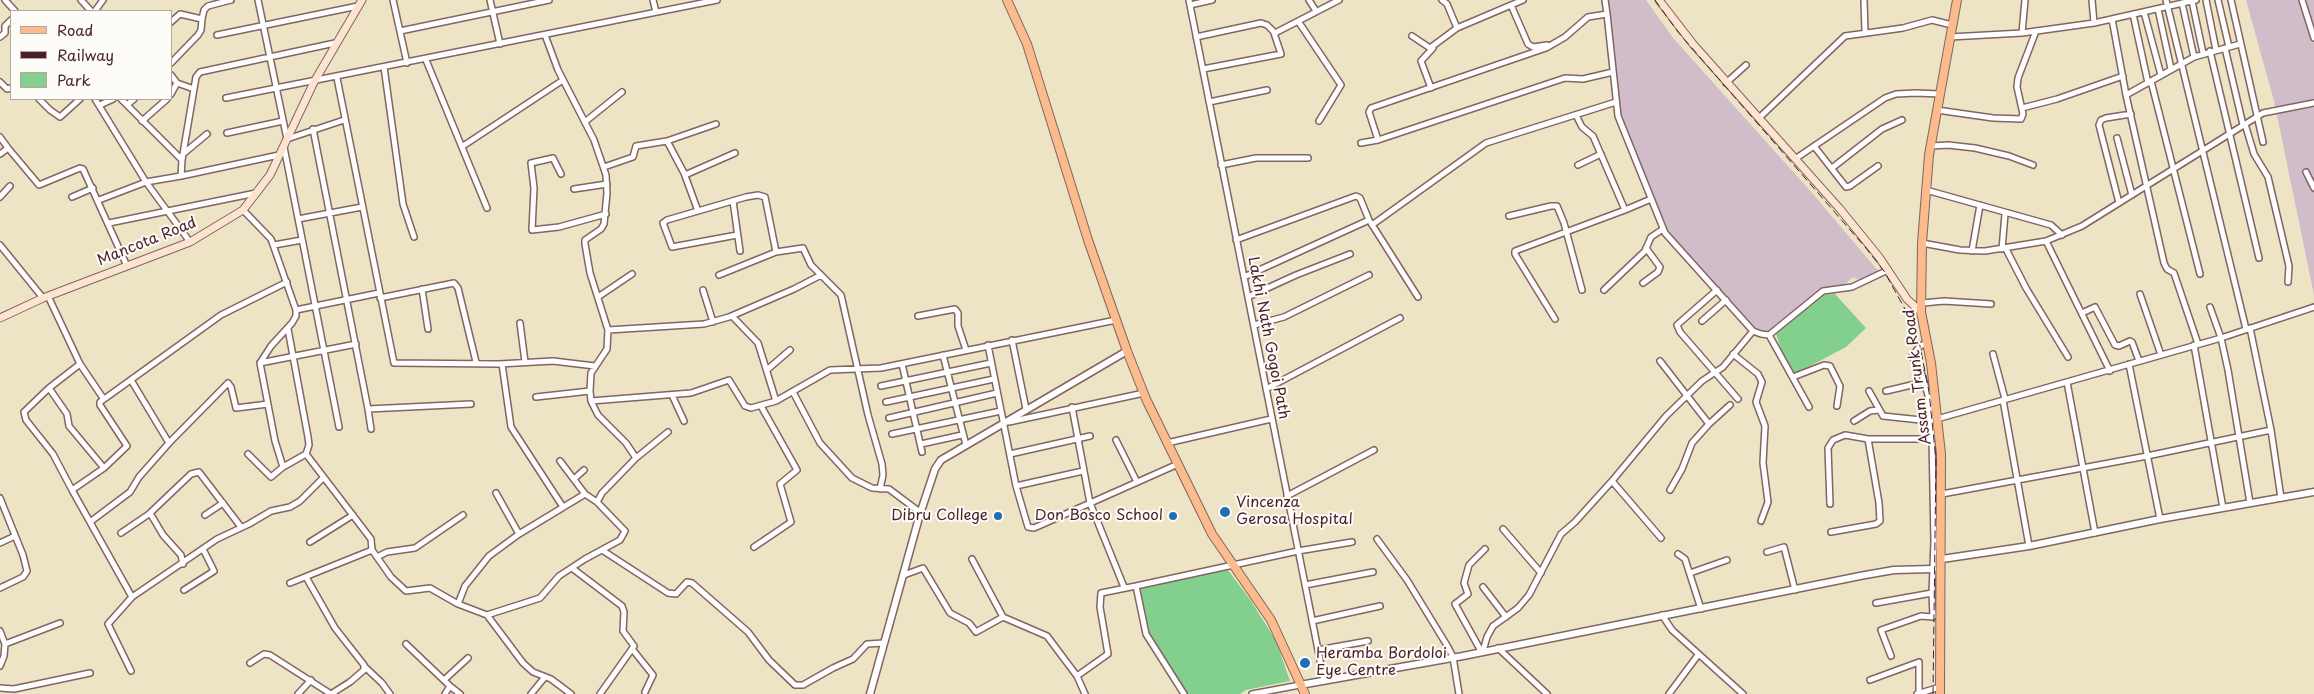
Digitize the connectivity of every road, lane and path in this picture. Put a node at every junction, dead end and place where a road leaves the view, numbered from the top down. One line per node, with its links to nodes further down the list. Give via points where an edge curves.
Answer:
1 (5, 0): 35 (street)
2 (82, 0): 36 (street)
3 (103, 0): 37 (street)
4 (231, 0): 44 (street, via 208,6)
5 (258, 0): 50 (street)
6 (393, 0): 53 (street)
7 (490, 0): 38 (street)
8 (549, 0): 38 (street)
9 (653, 0): 39 (street)
10 (717, 0): 39 (street)
11 (1007, 0): 251 (main road, via 1027,44)
12 (1212, 0): 30 (street)
13 (1309, 0): 40 (street)
14 (1339, 0): 40 (street)
15 (1442, 0): 52 (street, via 1447,4)
16 (1524, 0): 32 (street)
17 (1605, 0): 42 (street)
18 (1659, 0): 93 (main road)
19 (1864, 0): 55 (street)
20 (1957, 0): 51 (main road, Assam Trunk Road)
21 (2024, 0): 57 (street)
22 (2092, 0): 49 (street)
23 (2166, 0): 33 (street)
24 (2194, 0): 31 (street); 72 (street)
25 (2206, 0): 71 (street)
26 (2218, 0): 70 (street)
27 (2231, 0): 68 (street)
28 (2302, 0): 64 (street)
29 (360, 3): 50 (street); 65 (main road, Mancota Road)
30 (1189, 3): 62 (street, Lakhi Nath Gogoi Path)
31 (2182, 3): 33 (street); 74 (street)
32 (1511, 5): 52 (street); 67 (street, via 1530,46)
33 (2168, 6): 34 (street); 78 (street)
34 (2158, 9): 41 (street); 82 (street)
35 (14, 10)
36 (92, 10)
37 (94, 10)
38 (492, 11): 53 (street); 66 (street)
39 (656, 12): 59 (street)
40 (1316, 12): 48 (street)
41 (2144, 12): 43 (street); 84 (street)
42 (1607, 14): 67 (street, via 1588,17); 83 (street)
43 (2133, 14): 45 (street); 91 (street)
44 (202, 19): 47 (street, via 180,14); 76 (street, via 198,35)
45 (2112, 20): 49 (street); 86 (street)
46 (10, 21): 61 (street)
47 (172, 21)
48 (1298, 21): 56 (street); 127 (street, via 1342,85)
49 (2094, 23): 54 (street)
50 (262, 25): 58 (street); 73 (street)
51 (1952, 25): 55 (street, via 1932,20 1903,28); 63 (main road, Assam Trunk Road)
52 (1457, 28): 69 (street)
53 (400, 31): 77 (street)
54 (2036, 31): 57 (street); 116 (street, via 2018,78)
55 (1865, 32): 121 (street, via 1841,38)
56 (1274, 33): 62 (street, via 1268,25 1261,23); 81 (street, via 1281,54)
57 (2022, 33): 63 (street)
58 (217, 35)
59 (544, 35): 66 (street); 88 (street)
60 (1412, 36): 69 (street, via 1427,47)
61 (0, 37)
62 (1196, 37): 81 (street, Lakhi Nath Gogoi Path)
63 (1950, 37): 101 (main road, Assam Trunk Road)
64 (2314, 38)
65 (336, 44): 73 (street); 90 (main road, Mancota Road)
66 (500, 44): 75 (street)
67 (1552, 44): 95 (street, via 1510,62)
68 (2240, 44): 70 (street); 120 (street)
69 (1434, 47): 95 (street, via 1421,61)
70 (2227, 47): 71 (street); 129 (street)
71 (2213, 50): 72 (street); 132 (street)
72 (2203, 53): 74 (street)
73 (270, 57): 96 (street, via 200,72); 97 (street)
74 (2194, 57): 78 (street)
75 (426, 60): 77 (street); 141 (street)
76 (172, 62)
77 (407, 63): 80 (street)
78 (2182, 64): 82 (street); 146 (street)
79 (1746, 65): 93 (street)
80 (384, 67): 87 (street); 199 (street, via 401,194)
81 (1203, 69): 111 (street, Lakhi Nath Gogoi Path)
82 (2171, 70): 84 (street)
83 (1613, 72): 112 (street); 137 (street, via 1583,79 1565,78)
84 (2161, 75): 91 (street)
85 (172, 76): 92 (street)
86 (2123, 76): 102 (street); 116 (street)
87 (337, 78): 90 (street); 122 (street)
88 (563, 80): 126 (street); 141 (street)
89 (0, 82): 94 (street)
90 (314, 82): 97 (street); 136 (main road, Mancota Road)
91 (2150, 82): 102 (street); 160 (street)
92 (177, 83): 96 (street); 99 (street)
93 (1726, 83): 121 (main road)
94 (10, 88)
95 (1431, 88): 137 (street, via 1369,110)
96 (194, 89): 151 (street)
97 (276, 90): 103 (street); 125 (street)
98 (1267, 90): 111 (street)
99 (172, 92)
100 (622, 92): 126 (street)
101 (1940, 94): 117 (main road, Assam Trunk Road); 142 (street, via 1916,92 1890,96)
102 (2126, 95): 118 (street)
103 (226, 98)
104 (40, 100): 105 (street, via 60,117)
105 (79, 100)
106 (96, 100): 114 (street)
107 (111, 100): 114 (street)
108 (122, 100): 115 (street)
109 (133, 100): 115 (street)
110 (166, 100): 124 (street)
111 (1209, 102): 155 (street, Lakhi Nath Gogoi Path)
112 (1616, 102): 119 (street); 177 (street, via 1618,116)
113 (2314, 103): 120 (street, via 2288,110 2267,111)
114 (100, 105): 165 (street)
115 (127, 105): 124 (street)
116 (2022, 108): 117 (street, via 2023,117 2019,120)
117 (1937, 110): 143 (main road, Assam Trunk Road)
118 (2131, 114): 167 (street); 180 (street, via 2106,118 2099,125)
119 (1576, 115): 149 (street, via 1582,127 1592,134); 193 (street, via 1486,143)
120 (2256, 117): 129 (street); 139 (street)
121 (1759, 118): 153 (main road)
122 (344, 120): 130 (street); 182 (street)
123 (1902, 120): 159 (street, via 1881,130)
124 (142, 121): 151 (street)
125 (283, 121): 131 (street); 136 (street)
126 (586, 121): 157 (street)
127 (1319, 121)
128 (716, 124): 138 (street)
129 (2244, 125): 132 (street); 223 (street, via 2254,154 2268,177 2289,266)
130 (313, 130): 136 (street); 188 (street)
131 (227, 133)
132 (2229, 133): 146 (street); 213 (street)
133 (207, 134): 151 (street)
134 (0, 137): 145 (street)
135 (2117, 138): 174 (street)
136 (287, 139): 144 (main road, Mancota Road)
137 (1378, 140): 140 (street)
138 (667, 141): 157 (street, via 636,146 632,158); 163 (street)
139 (2263, 142)
140 (1361, 143)
141 (463, 146): 183 (street)
142 (1814, 146): 153 (street); 159 (street)
143 (1931, 146): 156 (street, via 1975,148); 172 (main road, Assam Trunk Road)
144 (284, 147): 150 (main road, Mancota Road); 192 (street)
145 (8, 148): 148 (street); 169 (street, via 39,185 81,168)
146 (2202, 150): 160 (street); 256 (street)
147 (735, 153): 163 (street)
148 (0, 154)
149 (1601, 154): 154 (street); 185 (street)
150 (279, 155): 164 (street); 173 (main road, Mancota Road, via 270,175)
151 (182, 157): 164 (street)
152 (1308, 158): 155 (street, via 1256,158)
153 (1795, 159): 215 (main road)
154 (1578, 164)
155 (1221, 165): 201 (street, Lakhi Nath Gogoi Path)
156 (2034, 165)
157 (604, 166): 166 (street)
158 (1878, 166): 159 (street, via 1848,188)
159 (1832, 168)
160 (2175, 168): 167 (street); 218 (street)
161 (2306, 172): 170 (street)
162 (561, 174): 189 (street, via 553,158 531,163 534,188 532,230 559,227)
163 (685, 175): 187 (street)
164 (181, 176): 165 (street)
165 (146, 182): 178 (street); 186 (street)
166 (607, 184): 171 (street); 189 (street)
167 (2147, 185): 174 (street); 267 (street, via 2164,263 2174,273)
168 (10, 186): 175 (street)
169 (94, 188): 176 (street); 178 (street)
170 (2314, 188)
171 (574, 189)
172 (1926, 190): 181 (street); 204 (main road, Assam Trunk Road)
173 (256, 193): 184 (main road, Mancota Road); 186 (street)
174 (2132, 195): 180 (street)
175 (0, 197)
176 (72, 197)
177 (1651, 199): 185 (street); 195 (street)
178 (98, 200): 194 (street)
179 (733, 201): 187 (street); 197 (street); 211 (street, via 765,197)
180 (2119, 203): 198 (street)
181 (1980, 205): 190 (street); 210 (street)
182 (362, 206): 188 (street); 231 (street)
183 (487, 208)
184 (243, 210): 203 (main road, Mancota Road); 206 (street, via 268,234)
185 (1625, 210): 196 (street)
186 (167, 211): 194 (street); 203 (street)
187 (698, 211): 197 (street, via 664,221 670,246)
188 (329, 212): 192 (street); 236 (street)
189 (606, 214): 232 (street, via 603,227 585,240 590,273)
190 (2005, 214): 198 (street, via 2052,225); 208 (street)
191 (1510, 216): 196 (street, via 1554,206 1559,209)
192 (298, 219): 200 (street)
193 (1371, 222): 201 (street, via 1356,196); 221 (street); 235 (street)
194 (109, 223): 214 (street)
195 (1663, 229): 207 (street, via 1651,238); 229 (street, via 1669,240)
196 (1567, 233): 227 (street); 250 (street, via 1515,252)
197 (738, 235): 209 (street)
198 (2062, 235): 202 (street)
199 (414, 237)
200 (302, 240): 206 (street); 240 (street)
201 (1236, 240): 221 (street, Lakhi Nath Gogoi Path)
202 (2046, 241): 208 (street); 245 (street)
203 (190, 242): 214 (main road, Mancota Road)
204 (1922, 243): 210 (street); 238 (main road, Assam Trunk Road)
205 (0, 245): 233 (street)
206 (274, 245): 222 (street)
207 (1646, 248): 224 (street, via 1659,270); 228 (street)
208 (2004, 249): 210 (street); 277 (street)
209 (740, 251)
210 (1972, 251)
211 (776, 252): 219 (street); 220 (street, via 803,248)
212 (1350, 254): 234 (street)
213 (2259, 258)
214 (127, 266): 233 (main road, Mancota Road)
215 (1888, 270): 244 (main road, via 1907,299); 261 (street, via 1852,287 1823,291)
216 (632, 274): 232 (street)
217 (1369, 274): 255 (street, via 1284,316)
218 (2200, 274)
219 (719, 275)
220 (820, 275): 246 (street); 290 (street, via 842,295)
221 (1244, 277): 234 (street, Lakhi Nath Gogoi Path)
222 (287, 282): 243 (street); 296 (street, via 221,314)
223 (2288, 282)
224 (1643, 283)
225 (422, 289): 231 (street); 258 (street); 281 (street, via 450,283 456,285)
226 (703, 290): 253 (street)
227 (1582, 290)
228 (1604, 290)
229 (1717, 290): 237 (street); 293 (street, via 1677,325)
230 (2140, 294): 275 (street)
231 (379, 296): 236 (street); 281 (street, via 394,364)
232 (598, 296): 259 (street)
233 (46, 297): 248 (main road, Mancota Road); 284 (street)
234 (1248, 297): 255 (street, Lakhi Nath Gogoi Path)
235 (1418, 297)
236 (347, 300): 240 (street); 264 (street)
237 (1726, 300): 252 (street); 260 (street)
238 (1923, 303): 239 (street); 244 (main road, Assam Trunk Road)
239 (1991, 304)
240 (315, 306): 243 (street); 268 (street)
241 (2210, 306): 262 (street)
242 (2314, 307): 256 (street)
243 (296, 310): 257 (street)
244 (1921, 312): 265 (main road, Assam Trunk Road)
245 (2082, 313): 279 (street, via 2095,307 2115,345 2132,342); 291 (street)
246 (732, 316): 253 (street); 289 (street, via 758,343)
247 (918, 316): 270 (street, via 956,310)
248 (0, 318)
249 (1400, 318): 303 (street)
250 (1555, 319)
251 (1116, 320): 263 (street); 271 (main road)
252 (1702, 321)
253 (713, 322): 259 (street)
254 (520, 323): 282 (street)
255 (1254, 325): 303 (street, Lakhi Nath Gogoi Path)
256 (2248, 328): 262 (street); 344 (street)
257 (288, 329): 276 (street); 280 (street)
258 (428, 329)
259 (608, 330): 288 (street, via 607,349)
260 (1753, 331): 261 (street); 272 (street)
261 (1769, 334): 294 (street)
262 (2221, 338): 267 (street); 350 (street)
263 (1012, 340): 266 (street); 329 (street)
264 (356, 344): 268 (street); 328 (street)
265 (1928, 344): 298 (street, via 1920,346 1912,356); 336 (main road, Assam Trunk Road)
266 (988, 345): 270 (street); 283 (street)
267 (2196, 345): 275 (street); 355 (street)
268 (324, 350): 276 (street); 341 (street)
269 (790, 350): 289 (street)
270 (966, 350): 274 (street)
271 (1127, 351): 309 (main road); 329 (street)
272 (1734, 354): 293 (street); 402 (street, via 1758,374 1762,382 1756,402 1765,426 1763,463 1768,504)
273 (1993, 354): 317 (street)
274 (944, 355): 286 (street); 292 (street)
275 (2161, 355): 279 (street)
276 (293, 356): 280 (street); 362 (street, via 308,437)
277 (2068, 357)
278 (1660, 361): 311 (street)
279 (2139, 361): 287 (street)
280 (260, 362): 321 (street)
281 (476, 362): 285 (street)
282 (525, 362): 285 (street); 288 (street, via 554,361)
283 (991, 363): 292 (street); 295 (street)
284 (80, 364): 302 (street); 314 (street)
285 (502, 364): 394 (street, via 512,427)
286 (902, 364): 290 (street); 297 (street)
287 (2128, 364): 291 (street); 364 (street)
288 (595, 366): 304 (street, via 591,373)
289 (768, 369): 318 (street)
290 (857, 370): 307 (street, via 830,370); 379 (street, via 882,464)
291 (2110, 371): 299 (street)
292 (947, 372): 297 (street); 301 (street)
293 (1714, 372): 311 (street); 315 (street)
294 (1792, 377): 325 (street, via 1824,365 1830,366 1840,386); 327 (street)
295 (994, 378): 301 (street); 308 (street)
296 (131, 380): 314 (street); 354 (street)
297 (906, 382): 300 (street); 313 (street)
298 (1924, 382): 306 (street); 336 (street)
299 (2067, 382): 317 (street); 370 (street)
300 (881, 386)
301 (951, 387): 313 (street); 320 (street)
302 (49, 388): 368 (street, via 67,414 71,429); 380 (street, via 26,410 24,416 53,454)
303 (1266, 389): 335 (street, Lakhi Nath Gogoi Path)
304 (590, 391): 312 (street); 316 (street)
305 (1869, 391): 330 (street)
306 (1886, 391)
307 (793, 392): 318 (street); 379 (street, via 812,432 828,454 856,481)
308 (997, 393): 320 (street); 331 (street)
309 (1144, 393): 326 (street); 357 (main road)
310 (672, 395): 316 (street); 324 (street, via 695,393 729,380 745,406); 337 (street)
311 (1686, 395): 340 (street); 377 (street)
312 (536, 396)
313 (910, 396): 319 (street); 332 (street)
314 (103, 398): 368 (street, via 100,405 127,446)
315 (1738, 399)
316 (591, 400): 365 (street, via 598,414)
317 (2004, 400): 336 (street); 375 (street)
318 (776, 401): 324 (street)
319 (886, 402)
320 (954, 402): 332 (street); 334 (street)
321 (268, 404): 354 (street, via 236,408 228,383); 369 (street)
322 (471, 404): 328 (street)
323 (1730, 405): 340 (street)
324 (761, 406): 417 (street, via 797,470 780,484 792,521)
325 (1837, 406)
326 (1072, 407): 339 (street); 349 (street)
327 (1809, 407)
328 (368, 409): 343 (street)
329 (1026, 409): 339 (street)
330 (1878, 410): 336 (street, via 1888,418); 338 (street)
331 (1001, 411): 334 (street); 339 (street)
332 (914, 412): 333 (street); 342 (street)
333 (889, 418)
334 (958, 419): 342 (street); 347 (street)
335 (1271, 419): 357 (street); 386 (street, Lakhi Nath Gogoi Path)
336 (1934, 420): 352 (street); 385 (main road, Assam Trunk Road, via 1941,454)
337 (684, 421)
338 (1854, 421)
339 (1003, 424): 358 (street); 363 (street)
340 (1709, 424): 381 (street, via 1692,443)
341 (339, 427)
342 (918, 428): 346 (street); 356 (street)
343 (371, 429)
344 (2271, 430): 350 (street); 387 (street)
345 (668, 432): 365 (street)
346 (892, 434)
347 (962, 435): 356 (street); 358 (street)
348 (1090, 436): 349 (street)
349 (1079, 438): 363 (street); 372 (street)
350 (2241, 438): 355 (street); 392 (street)
351 (1868, 439): 352 (street); 393 (street, via 1845,435 1829,444); 406 (street, via 1880,521)
352 (1932, 439): 432 (street)
353 (1116, 440): 376 (street)
354 (169, 443): 403 (street, via 130,492)
355 (2211, 443): 364 (street); 395 (street)
356 (921, 444): 360 (street)
357 (1167, 444): 367 (main road)
358 (966, 445): 397 (street, via 941,460 935,469)
359 (1374, 450): 386 (street)
360 (922, 452)
361 (248, 454): 369 (street, via 271,476)
362 (306, 454): 369 (street); 373 (street)
363 (1010, 454): 378 (street)
364 (2147, 456): 370 (street); 401 (street)
365 (636, 458): 389 (street)
366 (560, 461): 374 (street)
367 (1178, 464): 376 (street); 430 (main road, via 1212,534)
368 (104, 468): 380 (street)
369 (283, 468)
370 (2082, 468): 375 (street); 407 (street)
371 (584, 470): 374 (street)
372 (1084, 470): 378 (street); 391 (street)
373 (323, 478): 399 (street); 404 (street, via 290,507 271,511)
374 (574, 479): 384 (street)
375 (2017, 480): 385 (street); 416 (street)
376 (1137, 482): 391 (street)
377 (1612, 482): 412 (street); 435 (street, via 1561,534)
378 (1016, 486): 391 (street, via 1026,524 1030,528)
379 (880, 489): 397 (street, via 889,489)
380 (72, 490): 403 (street)
381 (1670, 490)
382 (2314, 492): 387 (street)
383 (496, 493): 409 (street)
384 (585, 494): 389 (street); 394 (street)
385 (1942, 494): 427 (main road, Assam Trunk Road)
386 (1287, 496): 422 (street, Lakhi Nath Gogoi Path)
387 (2285, 497): 392 (street)
388 (0, 498): 410 (street)
389 (597, 502): 421 (street, via 625,531 620,540)
390 (223, 503): 396 (street, via 205,478 195,472); 398 (street); 404 (street)
391 (1090, 503): 443 (street)
392 (2250, 503): 395 (street)
393 (1830, 504)
394 (563, 507): 409 (street)
395 (2223, 508): 401 (street)
396 (150, 513): 408 (street); 429 (street, via 181,556)
397 (921, 513): 436 (street)
398 (204, 515)
399 (353, 515): 413 (street); 420 (street, via 370,539)
400 (464, 515): 425 (street, via 416,548 387,552)
401 (2160, 519): 407 (street)
402 (1761, 521)
403 (90, 522): 447 (street)
404 (241, 527): 418 (street)
405 (1503, 529): 435 (street)
406 (1831, 532)
407 (2095, 532): 416 (street)
408 (121, 533)
409 (519, 534): 449 (street, via 484,560 465,586)
410 (15, 536): 415 (street); 442 (street, via 26,570 23,577)
411 (1377, 538): 470 (street, via 1407,580)
412 (1661, 538)
413 (310, 542)
414 (1352, 542): 422 (street)
415 (0, 543)
416 (2029, 546): 427 (street)
417 (754, 547)
418 (203, 549): 429 (street); 444 (street, via 214,571)
419 (1485, 549): 466 (street, via 1469,565 1464,583 1468,594 1455,604)
420 (372, 550): 425 (street); 437 (street)
421 (602, 550): 431 (street); 460 (street, via 668,593 676,594 687,582 692,583 748,632 769,660 795,686 853,659 867,644)
422 (1298, 551): 430 (street); 439 (street, Lakhi Nath Gogoi Path)
423 (1767, 552): 445 (street, via 1784,547)
424 (1678, 554): 434 (street, via 1685,559)
425 (377, 557): 449 (street, via 406,591 430,588)
426 (972, 559): 455 (street)
427 (1942, 559): 486 (main road, Assam Trunk Road)
428 (1727, 560): 434 (street)
429 (183, 564): 447 (street)
430 (1233, 566): 440 (street); 483 (main road, via 1251,588 1276,630)
431 (572, 568): 452 (street, via 559,576 540,598); 464 (street, via 622,606 623,631 633,644)
432 (1933, 569): 445 (street, via 1894,570); 446 (street)
433 (1373, 572): 439 (street)
434 (1690, 573): 451 (street)
435 (1541, 574): 454 (street, via 1522,603)
436 (904, 575): 455 (street, via 923,568 950,612 969,623 976,632); 460 (street)
437 (306, 577): 438 (street); 474 (street, via 334,628)
438 (290, 583)
439 (1305, 585): 456 (street, Lakhi Nath Gogoi Path)
440 (1136, 586): 443 (street); 500 (street, via 1146,634)
441 (1483, 587): 454 (street)
442 (0, 588)
443 (1124, 588): 477 (street, via 1101,593 1100,607 1108,654)
444 (184, 590)
445 (1795, 590): 451 (street)
446 (1932, 593): 448 (street); 469 (street, via 1933,617 1921,616 1881,630)
447 (132, 597): 475 (street, via 108,624)
448 (1876, 603)
449 (458, 604): 452 (street)
450 (1380, 606): 456 (street)
451 (1701, 609): 453 (street)
452 (487, 615): 478 (street, via 523,663)
453 (1662, 615): 463 (street); 468 (street, via 1672,630)
454 (1506, 616): 466 (street, via 1493,626)
455 (1003, 617): 477 (street, via 1047,636)
456 (1312, 621): 465 (street, Lakhi Nath Gogoi Path)
457 (60, 623): 461 (street)
458 (0, 633): 461 (street)
459 (1368, 641): 465 (street)
460 (884, 643): 498 (street)
461 (5, 644): 467 (street)
462 (406, 644): 480 (street)
463 (1498, 648): 466 (street); 504 (street)
464 (633, 650): 487 (street, via 653,675); 497 (street)
465 (1318, 650): 481 (street, Lakhi Nath Gogoi Path)
466 (1482, 651): 470 (street)
467 (2, 655): 473 (street)
468 (1698, 655): 488 (street); 505 (street)
469 (1891, 656)
470 (1453, 657): 481 (street); 503 (street)
471 (468, 658): 480 (street)
472 (250, 663): 479 (street, via 270,654)
473 (0, 666)
474 (365, 667): 491 (street); 492 (street)
475 (130, 671)
476 (90, 673): 485 (street, via 18,688)
477 (1077, 676): 499 (street)
478 (545, 677): 495 (street); 496 (street)
479 (311, 680): 490 (street); 491 (street)
480 (444, 680): 484 (street)
481 (1324, 680): 483 (street)
482 (1870, 680): 489 (street, via 1919,662)
483 (1300, 685): 501 (street); 502 (main road)
484 (451, 687): 493 (street); 494 (street)
485 (0, 688)
486 (1940, 691): 489 (street)
487 (645, 692)
488 (1739, 693)
489 (1918, 693)
490 (298, 694)
491 (331, 694)
492 (390, 694)
493 (445, 694)
494 (460, 694)
495 (531, 694)
496 (571, 694)
497 (600, 694)
498 (870, 694)
499 (1085, 694)
500 (1184, 694)
501 (1252, 694)
502 (1305, 694)
503 (1459, 694)
504 (1546, 694)
505 (1669, 694)

